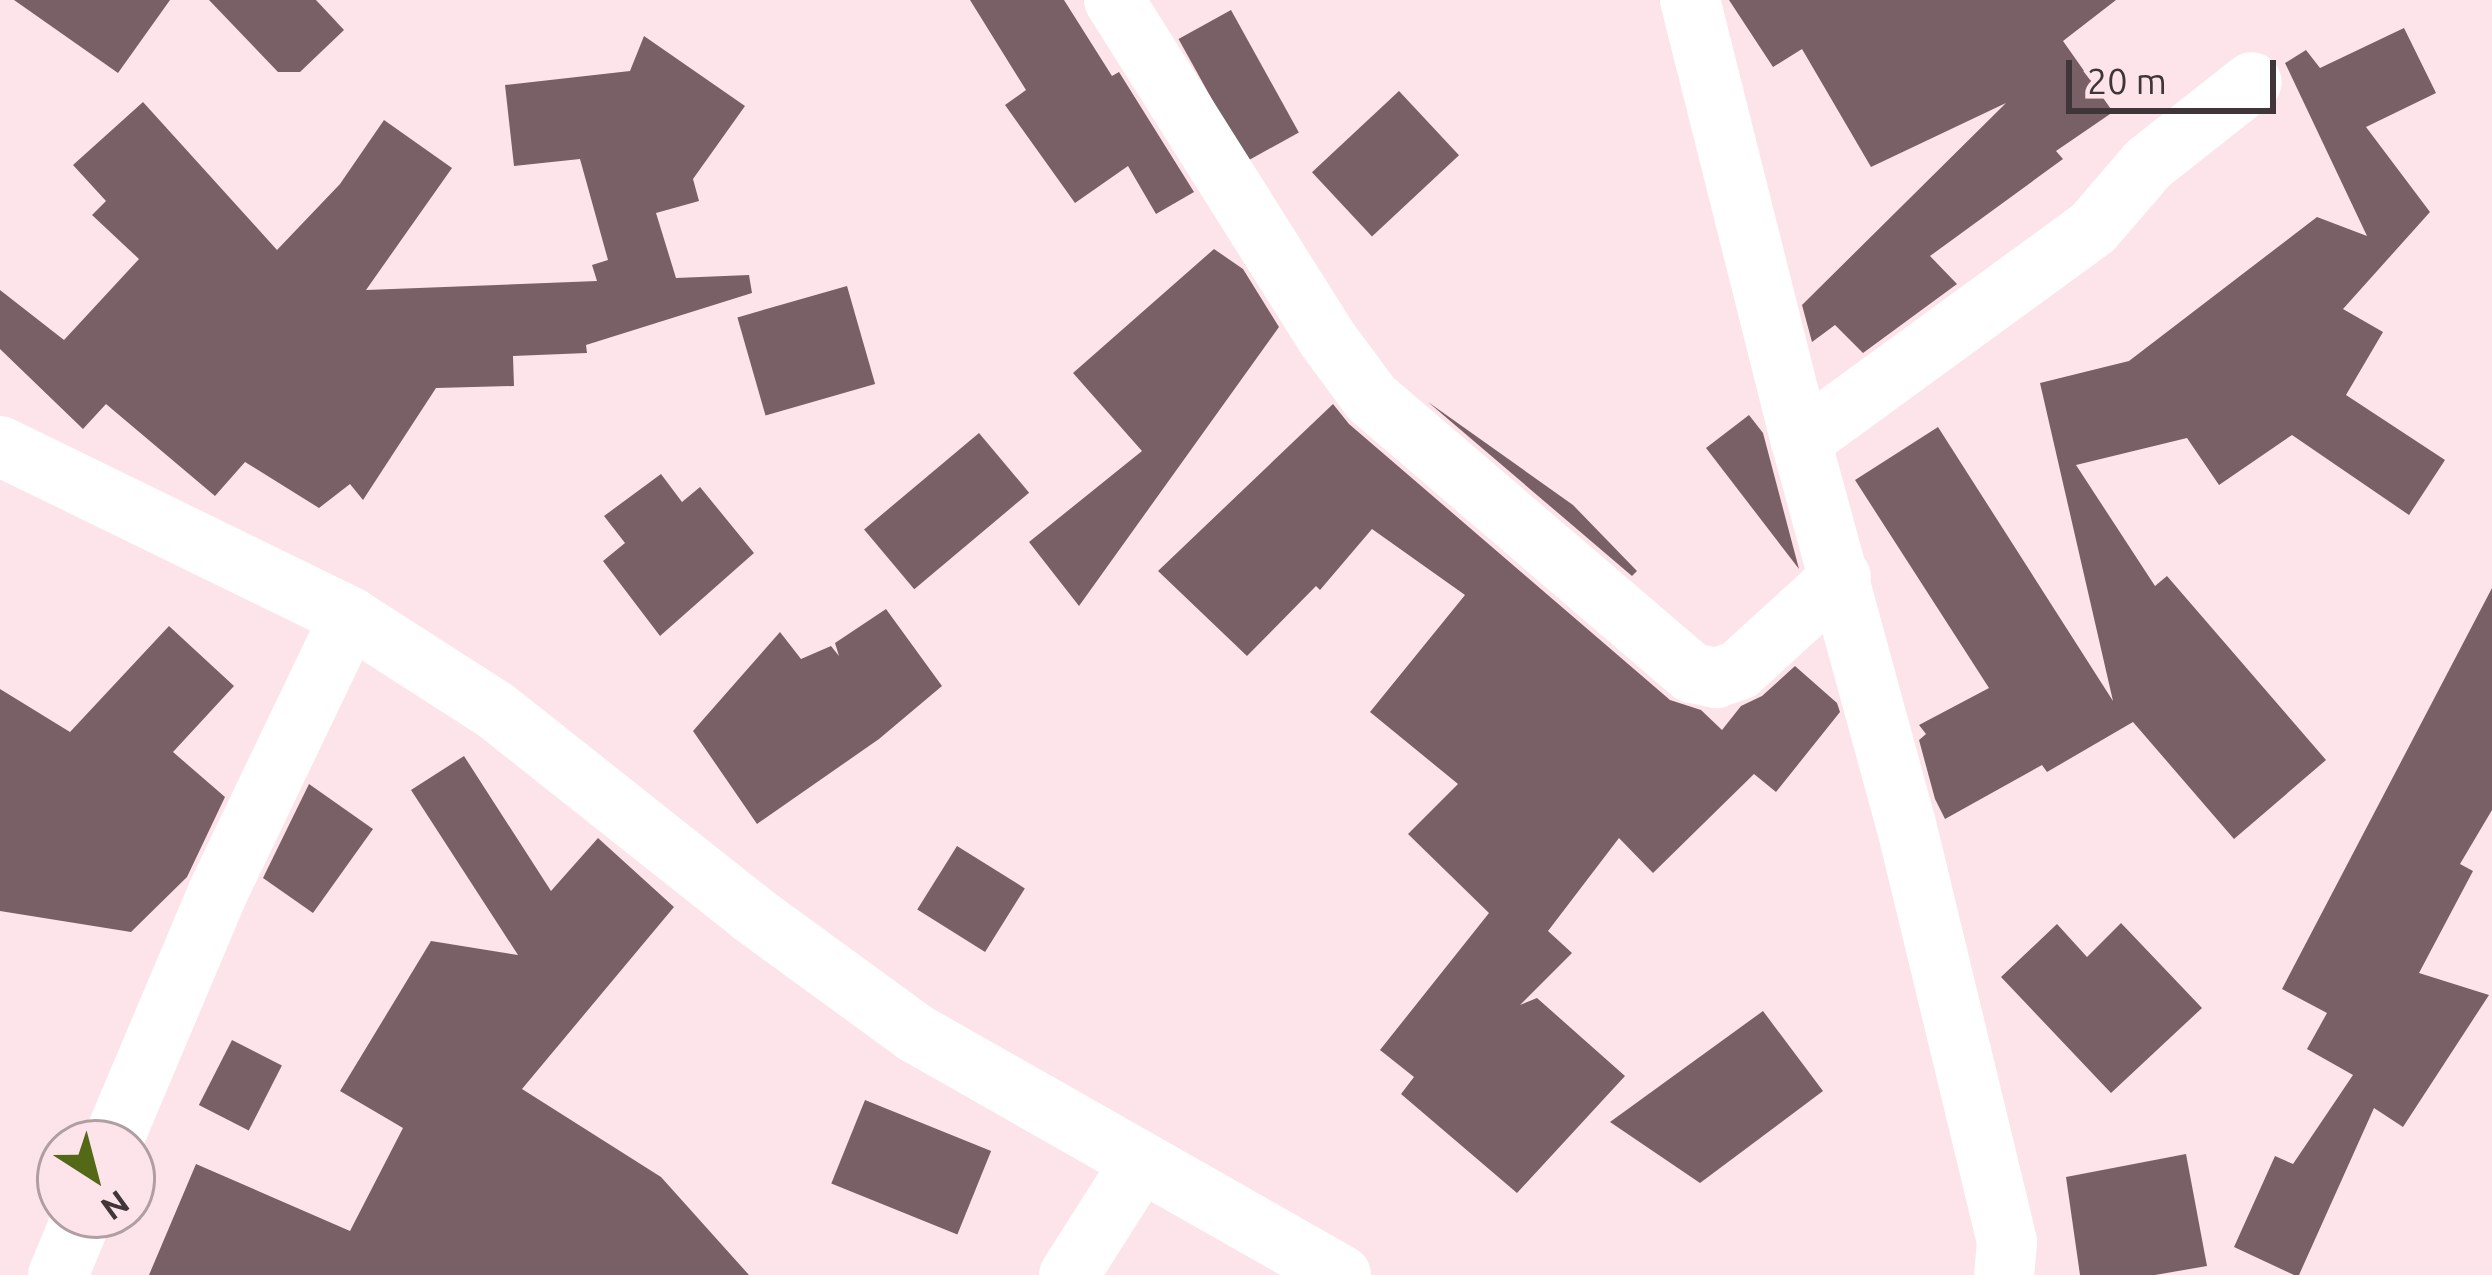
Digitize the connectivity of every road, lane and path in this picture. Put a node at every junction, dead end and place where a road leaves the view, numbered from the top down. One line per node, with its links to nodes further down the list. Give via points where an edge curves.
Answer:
1 (1114, 0): 6 (street, via 1372,398 1692,673 1716,678 1739,670)
2 (1690, 0): 4 (street)
3 (2252, 82): 4 (street, via 2148,164 2093,228)
4 (1801, 442): 6 (street)
5 (0, 446): 7 (street)
6 (1841, 577): 14 (street, via 2006,1242)
7 (350, 617): 8 (street, via 218,892); 9 (street, via 495,710 915,1034)
8 (122, 1119)
9 (1140, 1163): 12 (street); 13 (street)
10 (72, 1239): 11 (street)
11 (58, 1275)
12 (1069, 1275)
13 (1342, 1275)
14 (2004, 1275)

